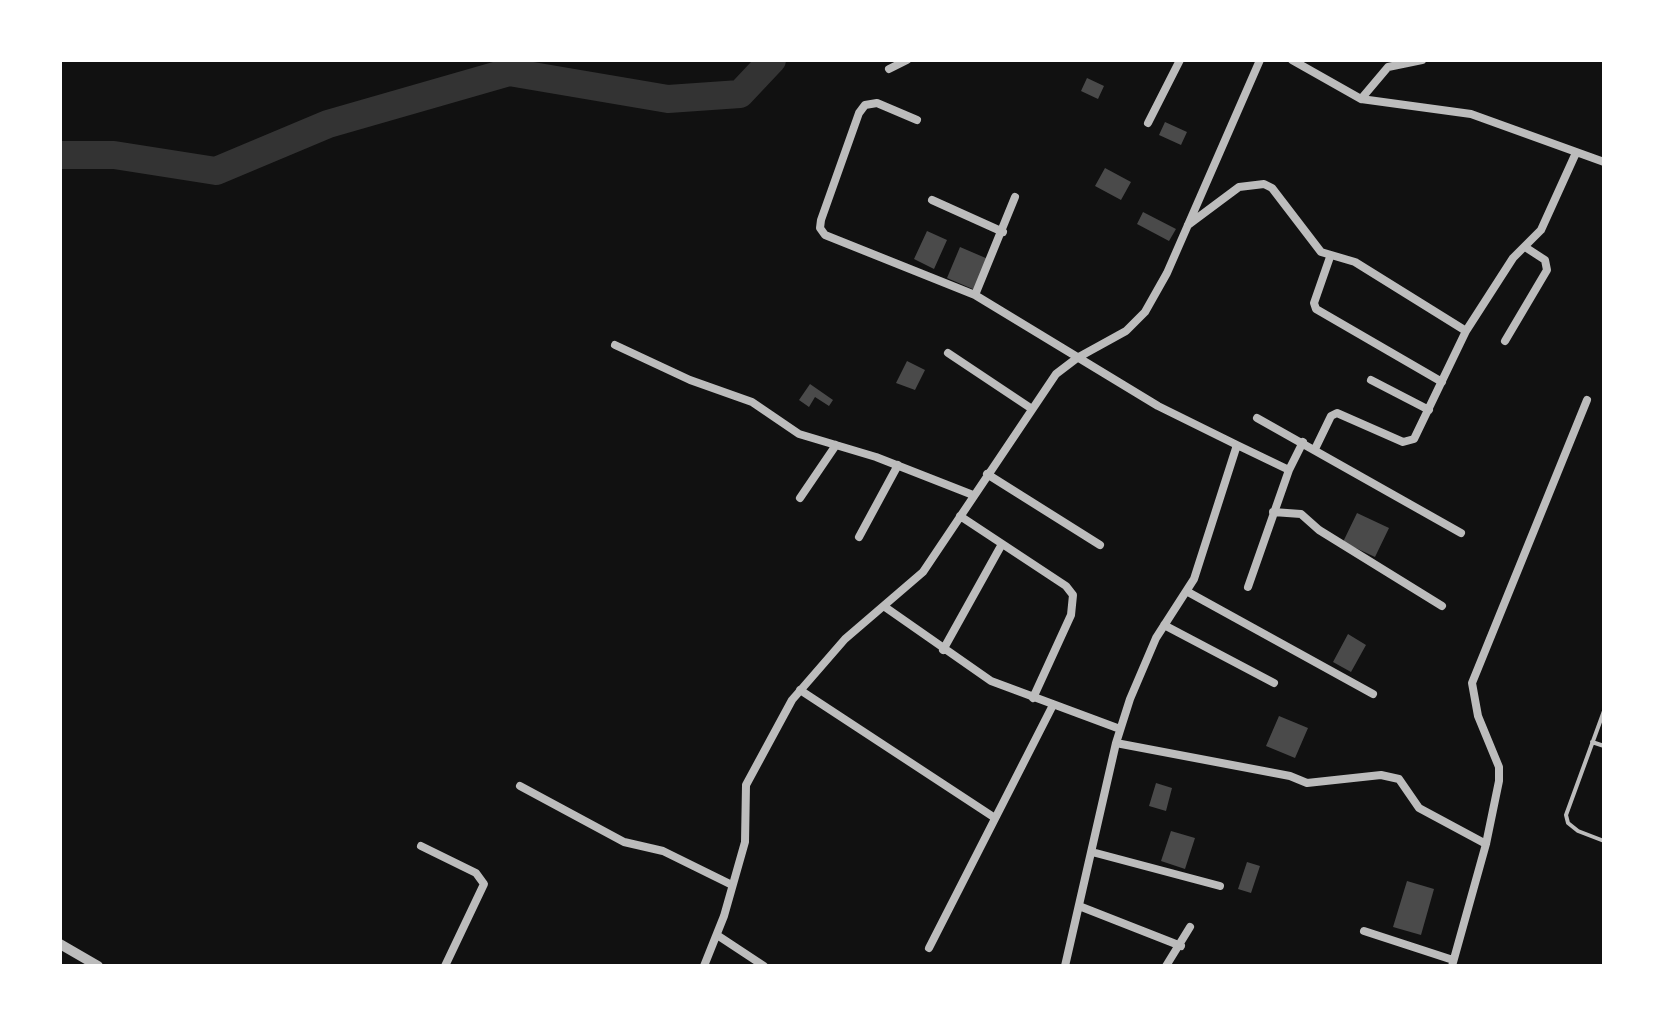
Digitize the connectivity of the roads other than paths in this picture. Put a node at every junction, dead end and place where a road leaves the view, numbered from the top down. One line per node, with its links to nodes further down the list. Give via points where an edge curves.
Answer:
1 (907, 60): 7 (street)
2 (1180, 60): 10 (street)
3 (1260, 60): 15 (street)
4 (1292, 60): 8 (street)
5 (1422, 60): 6 (street)
6 (1388, 63): 8 (street)
7 (889, 69)
8 (1361, 99): 11 (street, via 1471,114)
9 (917, 120): 19 (street, via 877,103 865,105 820,228 832,238)
10 (1148, 123)
11 (1575, 155): 12 (street); 17 (street, via 1541,230)
12 (1604, 162)
13 (1015, 197): 16 (street)
14 (932, 200): 16 (street)
15 (1188, 226): 18 (street, via 1239,187 1264,184); 24 (street, via 1145,312 1126,331)
16 (1003, 232): 19 (street)
17 (1525, 247): 20 (street); 21 (street, via 1545,260 1547,270)
18 (1330, 257): 20 (street, via 1355,262); 26 (street, via 1316,309)
19 (975, 295): 24 (street)
20 (1466, 331): 26 (street)
21 (1505, 341)
22 (615, 345): 32 (street, via 752,402 799,434)
23 (948, 353): 28 (street)
24 (1077, 358): 28 (street, via 1056,374); 33 (street, via 1184,421)
25 (1371, 380): 29 (street)
26 (1442, 382): 29 (street)
27 (1587, 400): 65 (street, via 1472,683 1478,716 1499,767)
28 (1032, 409): 37 (street)
29 (1429, 410): 34 (street, via 1409,442 1337,413)
30 (1257, 418): 31 (street)
31 (1303, 442): 34 (street); 36 (street)
32 (836, 445): 35 (street); 39 (street)
33 (1237, 445): 36 (street); 47 (street)
34 (1315, 449): 42 (street)
35 (898, 465): 38 (street); 43 (street)
36 (1289, 470): 40 (street)
37 (987, 474): 38 (street); 45 (street)
38 (973, 495): 41 (street)
39 (800, 498)
40 (1273, 512): 46 (street); 48 (street, via 1301,514)
41 (960, 516): 44 (street); 49 (street, via 923,572)
42 (1461, 533)
43 (859, 537)
44 (1002, 544): 51 (street); 55 (street, via 1073,595 1071,615)
45 (1100, 545)
46 (1248, 587)
47 (1188, 592): 50 (street); 54 (street)
48 (1442, 606)
49 (885, 607): 51 (street); 53 (street, via 845,639)
50 (1164, 625): 52 (street); 58 (street)
51 (943, 650): 55 (street, via 991,681)
52 (1274, 683)
53 (800, 690): 63 (street); 68 (street, via 746,785 745,842)
54 (1373, 694)
55 (1033, 698): 56 (street)
56 (1053, 705): 58 (street); 63 (street)
57 (1604, 711): 59 (lane)
58 (1120, 729): 60 (street)
59 (1592, 742): 61 (lane); 64 (lane, via 1566,815 1578,831)
60 (1116, 743): 65 (street, via 1307,783 1381,775 1399,779 1419,808); 67 (street)
61 (1604, 746)
62 (520, 786): 68 (street, via 624,842 663,851)
63 (995, 818): 76 (street)
64 (1604, 841)
65 (1486, 844): 77 (street)
66 (421, 846): 79 (street, via 476,873 484,884)
67 (1092, 852): 69 (street); 70 (street)
68 (732, 885): 73 (street)
69 (1220, 886)
70 (1079, 906): 75 (street); 82 (street)
71 (1190, 927): 75 (street)
72 (1364, 931): 77 (street)
73 (717, 935): 80 (street); 81 (street)
74 (60, 944): 78 (street)
75 (1181, 946): 83 (street)
76 (929, 948)
77 (1452, 963)
78 (98, 966)
79 (445, 966)
80 (704, 966)
81 (764, 966)
82 (1065, 966)
83 (1166, 966)

